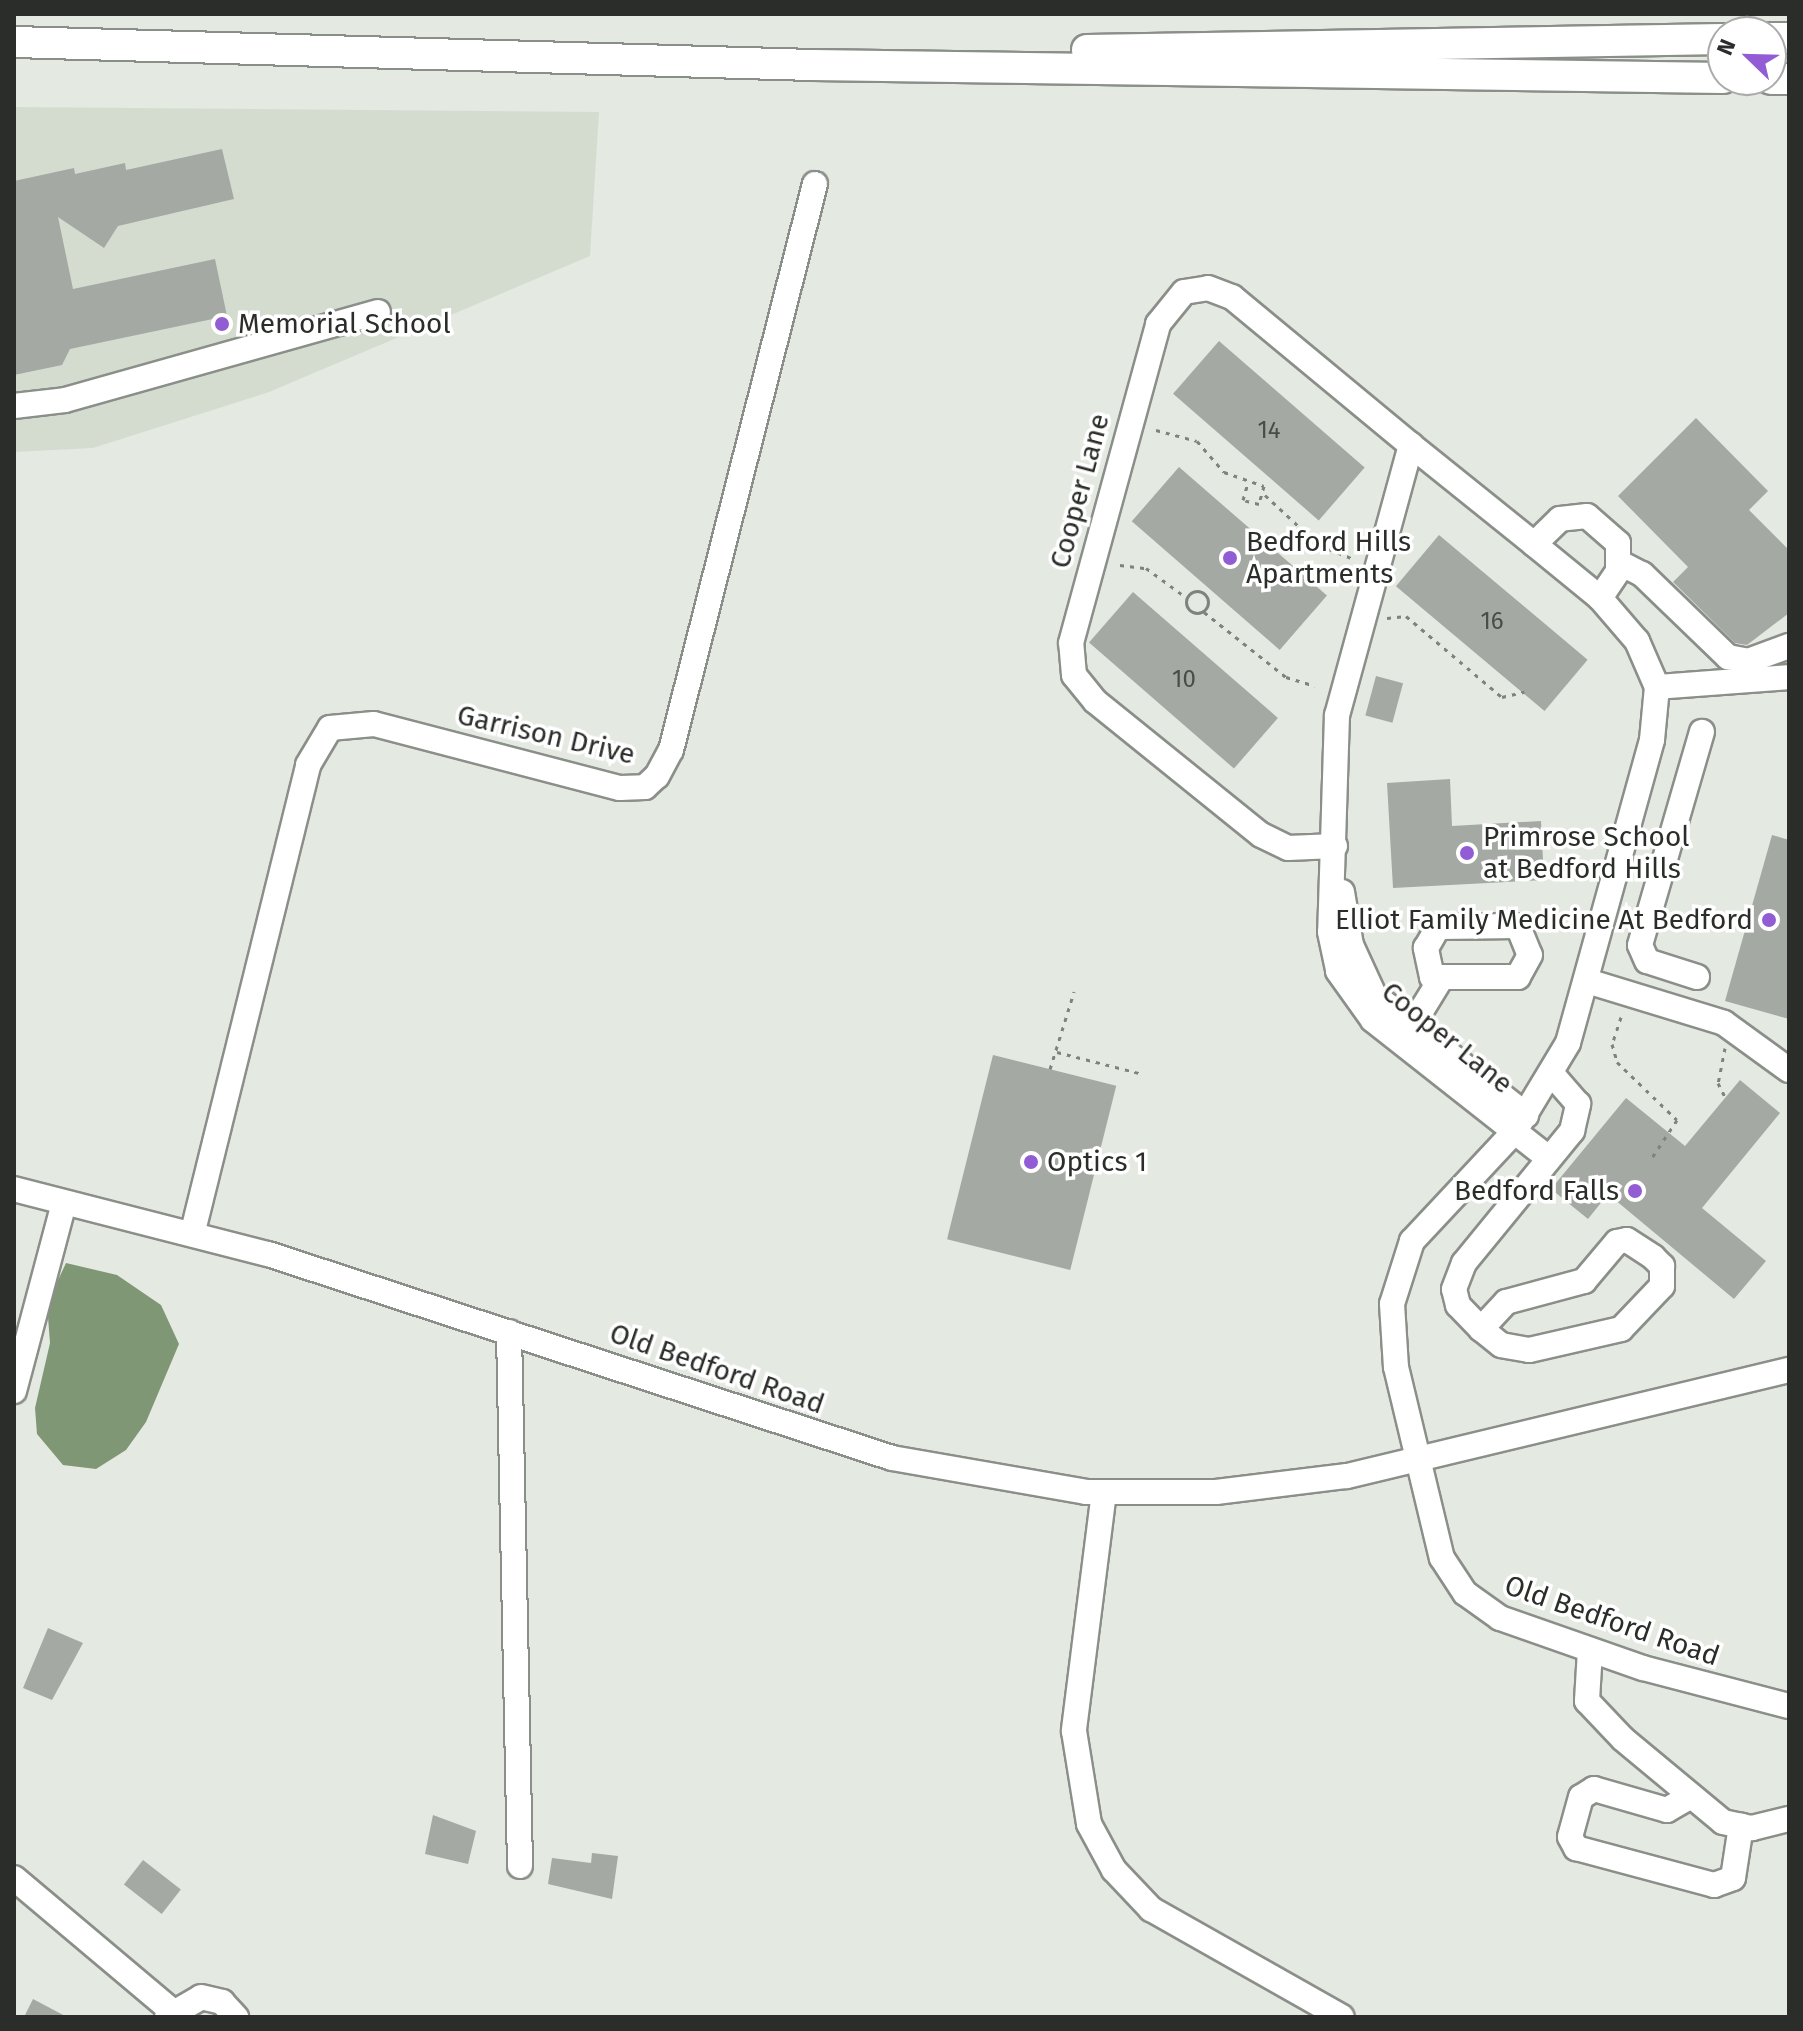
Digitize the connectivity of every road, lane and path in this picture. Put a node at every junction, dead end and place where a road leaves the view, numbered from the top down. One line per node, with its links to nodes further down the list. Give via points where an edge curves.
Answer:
1 (1707, 39): 3 (main road)
2 (14, 42): 3 (main road)
3 (757, 59): 4 (main road)
4 (1707, 78)
5 (815, 184): 45 (street, Garrison Drive, via 671,750 657,776 645,787 620,788 374,724 330,728 308,765)
6 (378, 312): 7 (street, via 65,400)
7 (14, 406)
8 (1156, 430): 10 (path, via 1197,441 1224,472)
9 (1411, 445): 12 (street, Cooper Lane); 26 (street, Cooper Lane, via 1337,715); 26 (street, Cooper Lane, via 1232,297 1208,288 1184,292 1158,324 1071,643 1074,675 1095,701 1261,835 1288,848)
10 (1248, 482): 11 (path, via 1264,486); 11 (path, via 1243,500 1259,504)
11 (1265, 495): 13 (path, via 1319,545)
12 (1534, 544): 14 (street, via 1560,519 1587,516 1611,531); 17 (street, Cooper Lane)
13 (1351, 558)
14 (1620, 563): 17 (street); 20 (street, via 1642,574 1728,657 1748,661)
15 (1120, 565): 16 (path, via 1146,568)
16 (1187, 598): 18 (path, via 1187,610); 18 (path, via 1198,590 1207,595)
17 (1600, 598): 23 (street, Cooper Lane, via 1637,641)
18 (1204, 612): 22 (path, via 1286,677)
19 (1375, 619): 24 (path, via 1406,616 1502,697)
20 (1789, 646)
21 (1789, 677): 23 (street)
22 (1315, 686)
23 (1657, 687): 29 (street, via 1647,763)
24 (1524, 692)
25 (1702, 732): 27 (street, via 1640,945 1647,961)
26 (1335, 846): 32 (street, Cooper Lane, via 1357,964 1374,995); 40 (street, Cooper Lane, via 1330,932 1348,992 1398,1044)
27 (1697, 977)
28 (1440, 980): 32 (street)
29 (1587, 981): 36 (street, via 1724,1023); 38 (street)
30 (1074, 992): 34 (path)
31 (1621, 1017): 42 (path, via 1612,1044 1617,1062 1677,1120)
32 (1410, 1029): 40 (street, Cooper Lane)
33 (1725, 1048): 39 (path, via 1718,1083)
34 (1057, 1052): 35 (path); 37 (path)
35 (1050, 1069)
36 (1789, 1070)
37 (1139, 1073)
38 (1553, 1075): 40 (street); 41 (street, via 1574,1094 1578,1115)
39 (1725, 1097)
40 (1520, 1123): 41 (street); 50 (street, via 1423,1223 1396,1281 1396,1367)
41 (1546, 1156): 46 (street, via 1456,1276 1458,1305)
42 (1651, 1159)
43 (14, 1189): 44 (street, Old Bedford Road)
44 (64, 1203): 45 (street, Old Bedford Road); 49 (street)
45 (193, 1231): 47 (street, Old Bedford Road)
46 (1481, 1329): 46 (street, via 1515,1351 1621,1329 1662,1286 1662,1266 1637,1245 1617,1242 1584,1281 1506,1302)
47 (509, 1332): 51 (street, Old Bedford Road, via 892,1458); 57 (street)
48 (1789, 1370): 50 (street, Old Bedford Road)
49 (14, 1391)
50 (1417, 1462): 51 (street, Old Bedford Road, via 1282,1486); 52 (street, Old Bedford Road, via 1442,1558 1465,1593 1500,1618)
51 (1104, 1492): 61 (street, via 1074,1731 1089,1824 1114,1870 1151,1909)
52 (1590, 1650): 53 (street, Old Bedford Road); 54 (street, via 1587,1701)
53 (1789, 1706)
54 (1691, 1796): 56 (street, via 1723,1822); 56 (street, via 1667,1810 1594,1789 1581,1797 1570,1837 1576,1848 1714,1885 1733,1878)
55 (1789, 1819): 56 (street)
56 (1741, 1826)
57 (520, 1866)
58 (14, 1878): 59 (street)
59 (169, 2014): 60 (street, via 201,1997 222,2002)
60 (236, 2017)
61 (1342, 2017)

